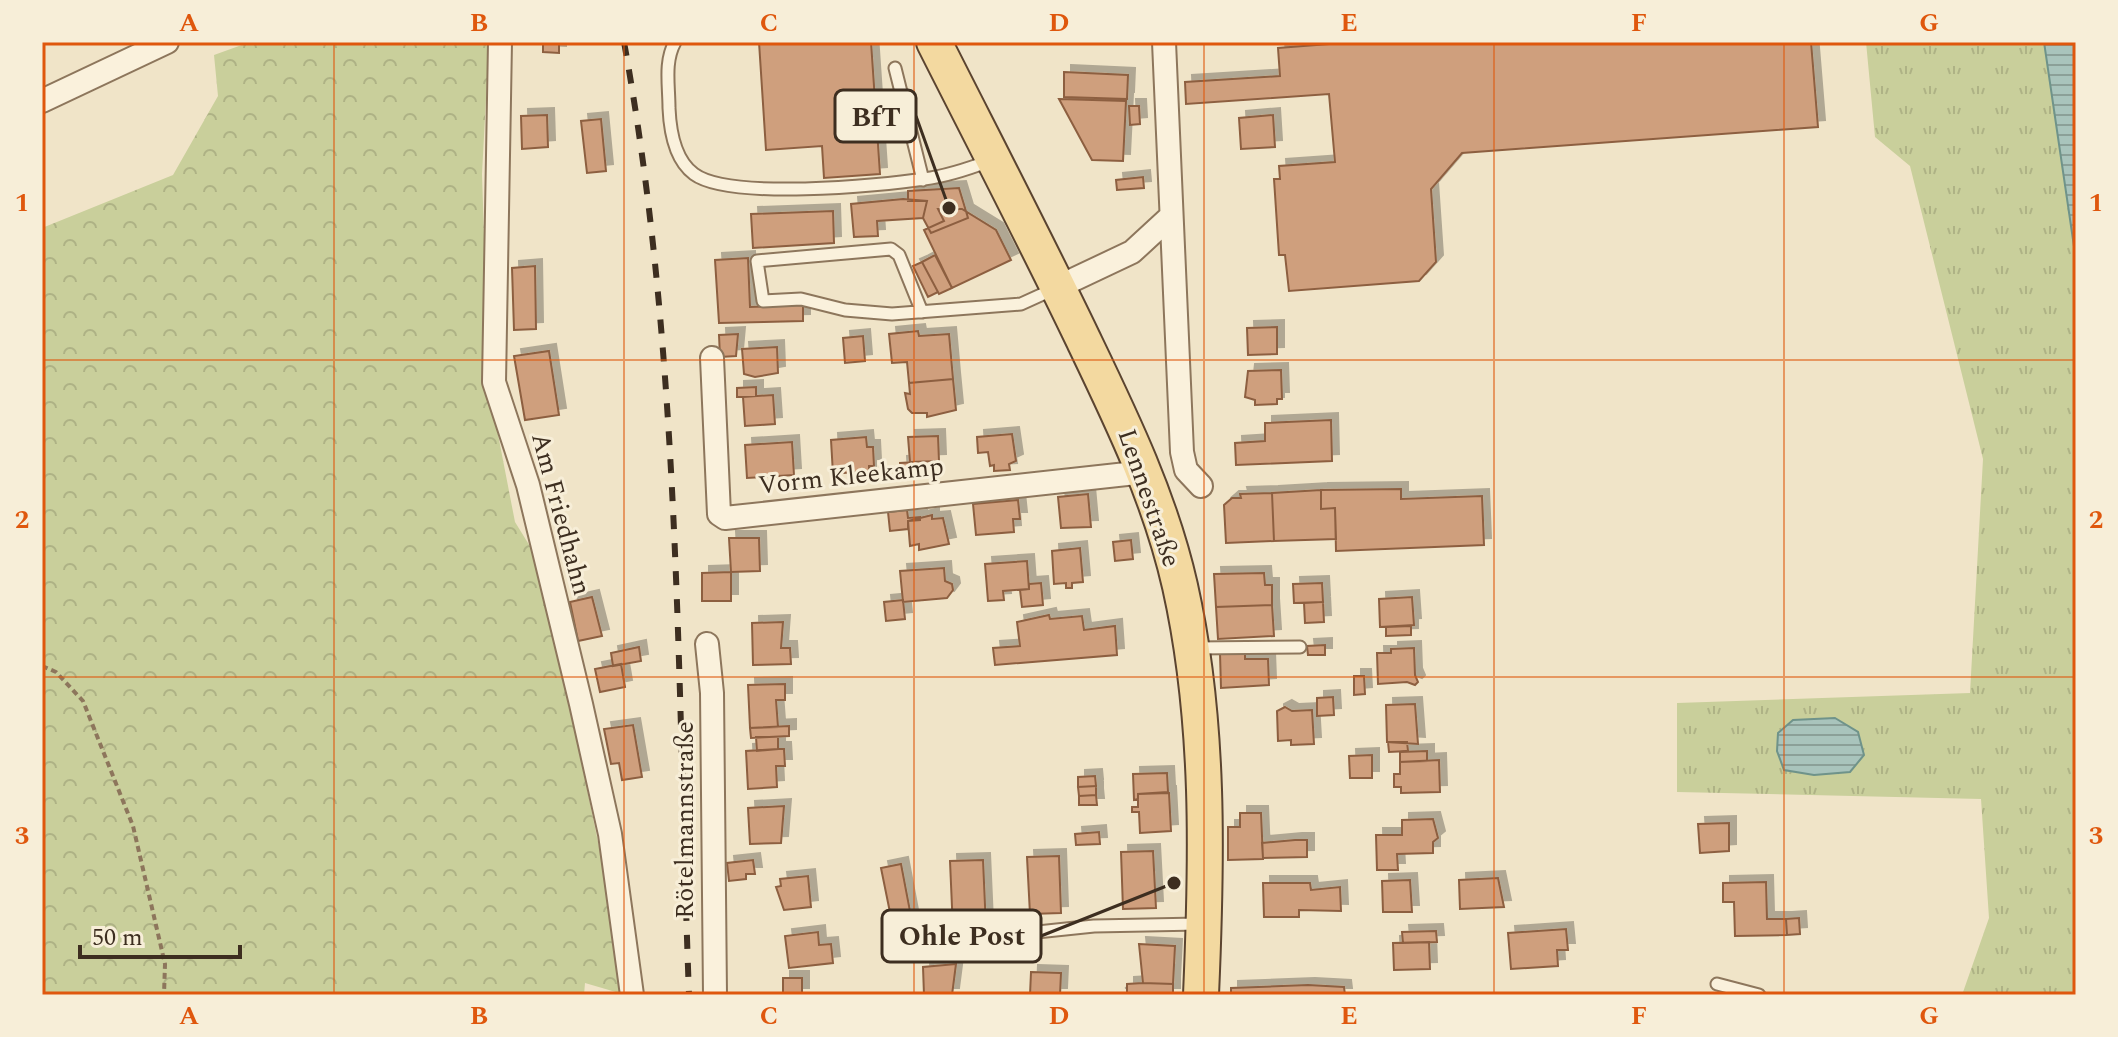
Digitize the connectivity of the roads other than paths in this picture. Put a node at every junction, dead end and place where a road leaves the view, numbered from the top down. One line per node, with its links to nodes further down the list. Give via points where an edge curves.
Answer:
1 (167, 42): 7 (street)
2 (500, 42): 22 (street, Am Friedhahn, via 494,382 528,485 581,704 610,834)
3 (675, 42): 9 (lane, via 667,55 674,142 686,167 709,183 725,188 794,188)
4 (934, 42): 8 (main road, Lennestraße)
5 (1164, 42): 10 (street)
6 (895, 68): 9 (lane)
7 (42, 101)
8 (993, 160): 9 (lane); 11 (main road, Lennestraße)
9 (923, 180)
10 (1170, 217): 11 (street, via 1132,252); 15 (street, via 1182,452 1186,470)
11 (1058, 287): 12 (lane, via 1021,304); 14 (main road, Lennestraße)
12 (922, 312): 12 (lane, via 845,310 801,299 763,301 757,261 891,249 899,255)
13 (712, 358): 14 (street, Vorm Kleekamp, via 719,514 725,518)
14 (1145, 472): 18 (main road, Lennestraße, via 1180,586)
15 (1201, 486)
16 (707, 644): 23 (street, Rötelmannstraße)
17 (1300, 647): 18 (lane)
18 (1191, 648): 19 (main road, Lennestraße, via 1203,763)
19 (1204, 924): 20 (lane, via 1094,926); 24 (main road, Lennestraße)
20 (944, 942)
21 (1717, 984): 25 (lane)
22 (632, 995)
23 (715, 995)
24 (1201, 995)
25 (1759, 995)

